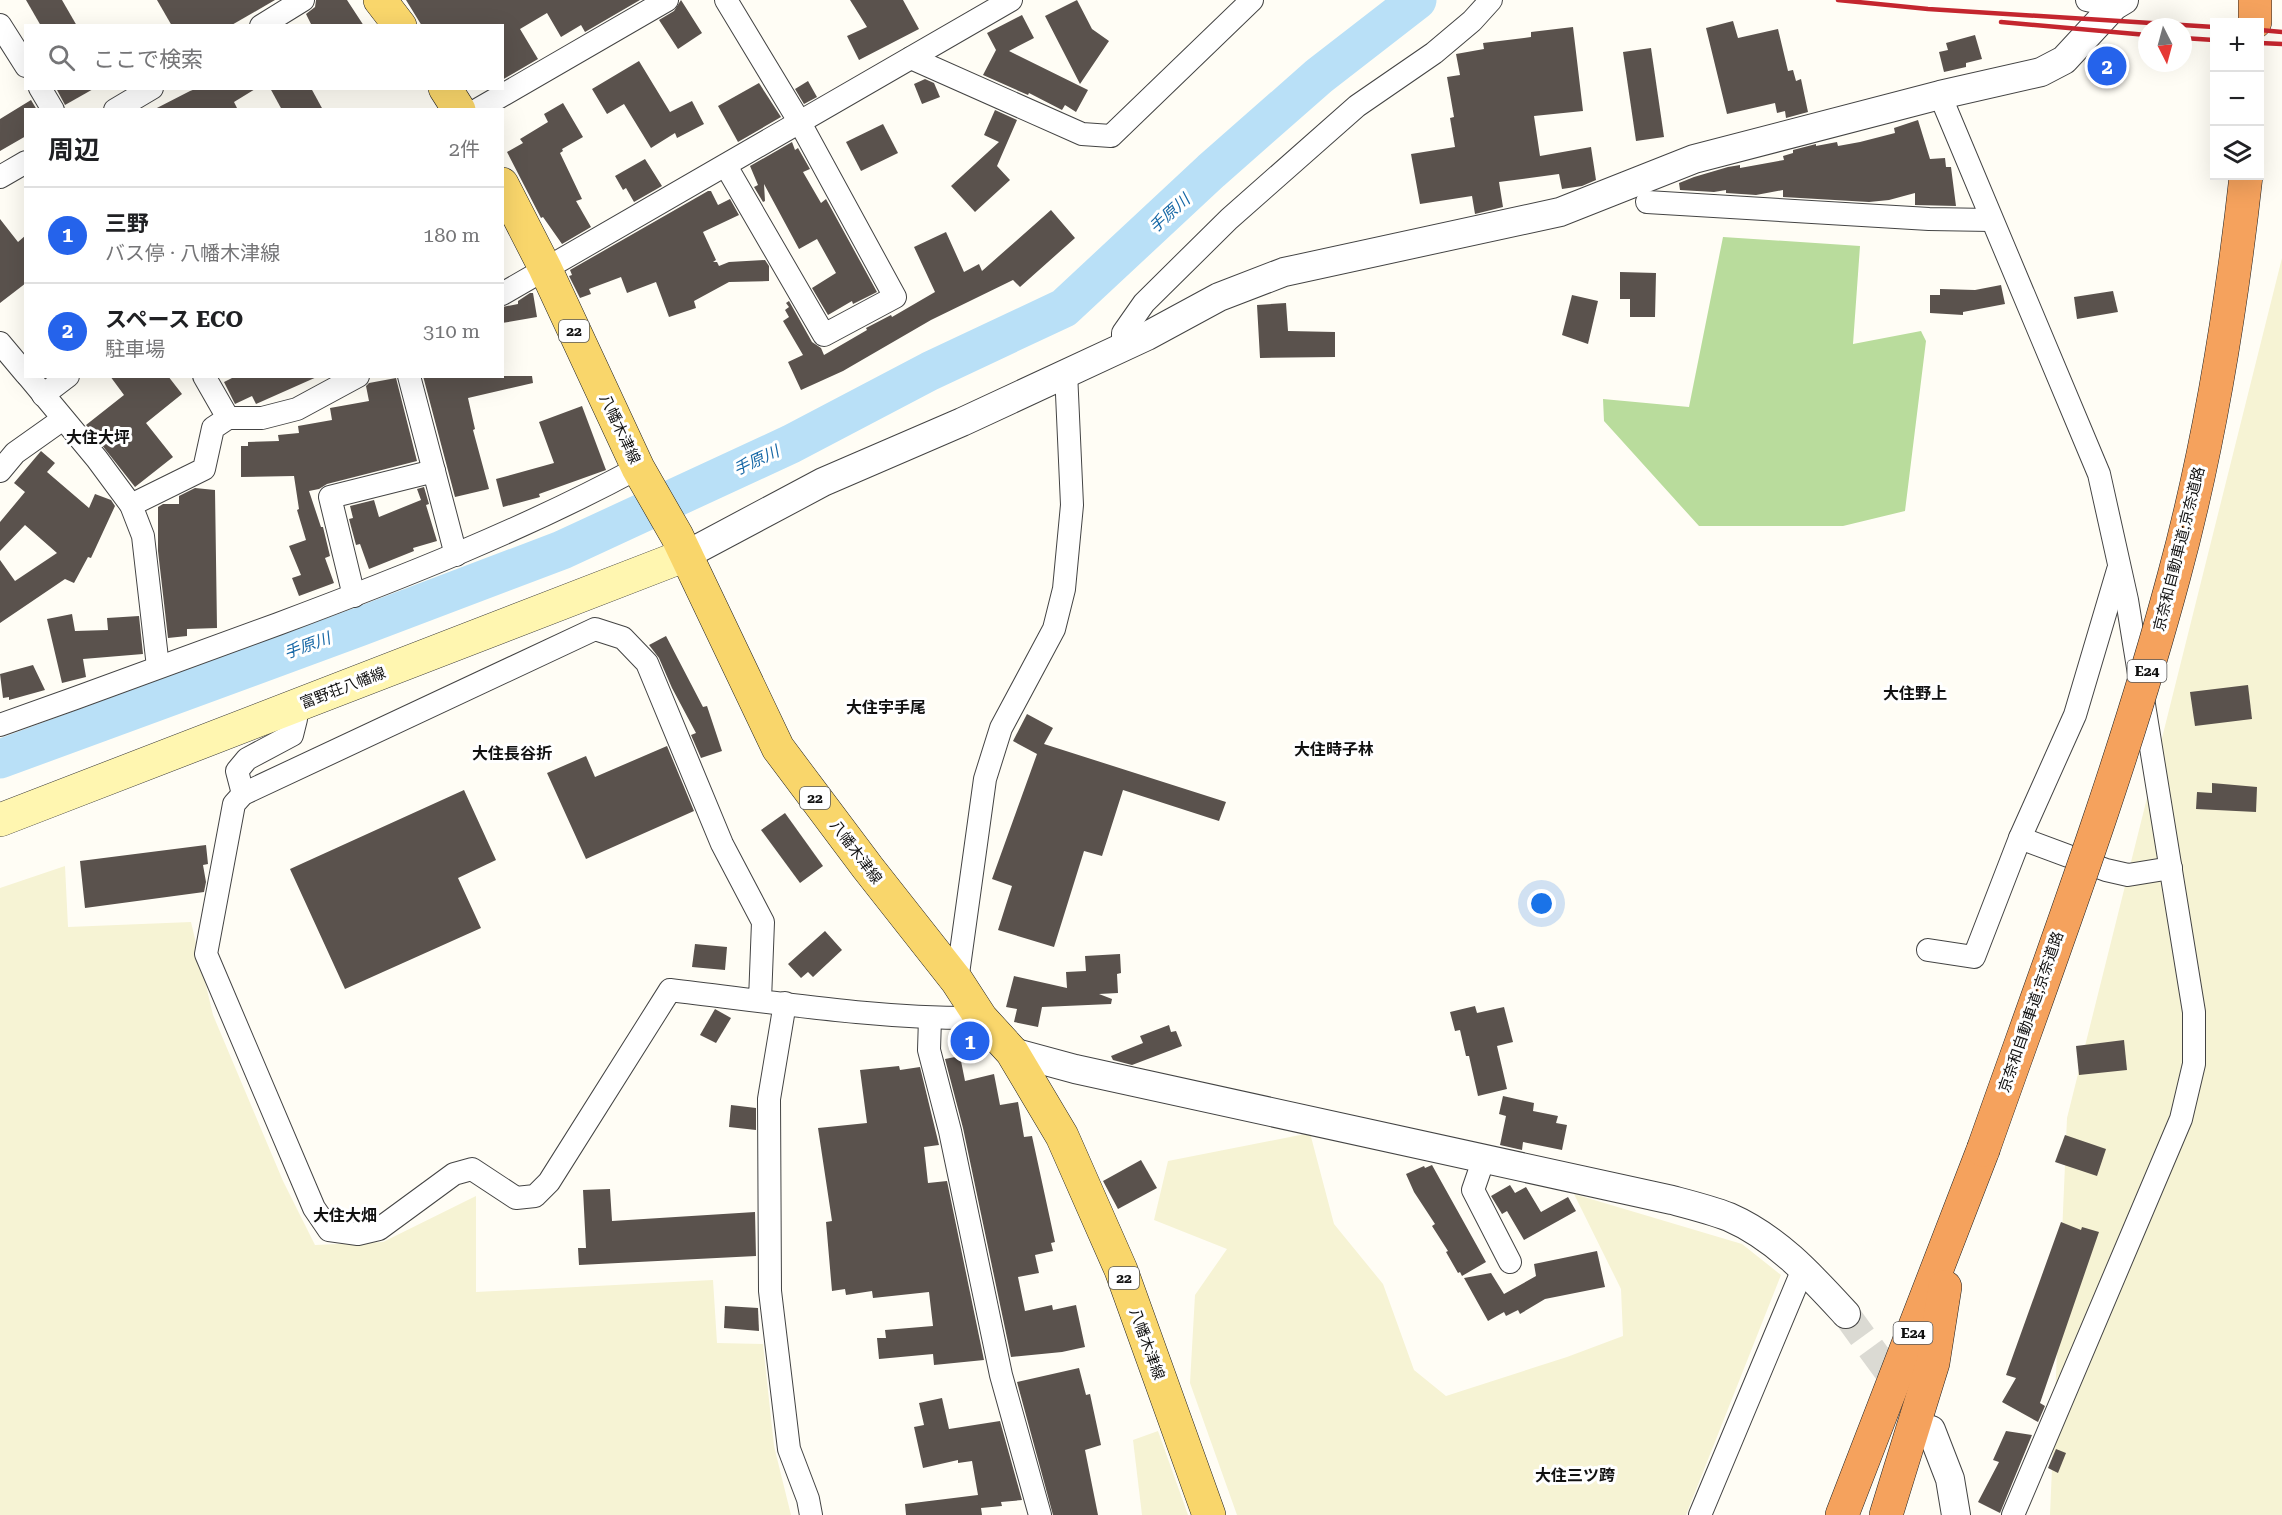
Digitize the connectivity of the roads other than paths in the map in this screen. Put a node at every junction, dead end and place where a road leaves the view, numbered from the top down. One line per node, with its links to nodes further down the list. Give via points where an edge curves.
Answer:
1 (303, 0): 11 (street)
2 (380, 0): 12 (main road)
3 (667, 0): 23 (street)
4 (726, 0): 24 (street)
5 (1011, 0): 14 (street)
6 (1252, 0): 14 (street, via 1111,136 1082,134)
7 (1491, 0): 35 (street, via 1434,53 1357,106 1229,219 1144,303 1123,333)
8 (2255, 0): 10 (highway)
9 (2108, 2): 19 (street, via 2064,60 2042,72)
10 (2255, 18)
11 (264, 24)
12 (398, 24)
13 (0, 25): 15 (street)
14 (911, 58): 24 (street)
15 (24, 63)
16 (41, 90): 20 (street)
17 (149, 90): 21 (street)
18 (446, 90): 22 (main road)
19 (1940, 95): 31 (street); 35 (street, via 1694,159 1560,212 1284,272 1219,297)
20 (52, 108)
21 (118, 108)
22 (458, 108)
23 (480, 108)
24 (799, 121): 26 (street); 26 (street, via 895,297 824,334)
25 (24, 163): 27 (street)
26 (726, 166): 32 (street)
27 (0, 177)
28 (2246, 180): 68 (highway, 京奈和自動車道;京奈道路 / E24, bridge, via 2227,329 2209,430 2175,575 2126,739)
29 (504, 188): 32 (main road, 八幡木津線 / 22)
30 (1647, 202): 31 (street)
31 (1991, 220): 52 (street, via 2099,474)
32 (545, 268): 33 (street); 48 (main road, 八幡木津線 / 22)
33 (504, 293)
34 (0, 343): 36 (street)
35 (1124, 347): 37 (street)
36 (24, 371)
37 (1066, 372): 50 (street); 62 (street, via 1072,505 1064,589 1054,628 1001,728 986,779)
38 (29, 378): 43 (street)
39 (65, 378): 43 (street)
40 (205, 378): 44 (street)
41 (354, 378): 44 (street, via 297,409 262,418)
42 (410, 378): 47 (street)
43 (43, 395): 45 (street)
44 (228, 418): 49 (street, via 213,428 204,469)
45 (63, 420): 46 (street, via 15,453); 49 (street)
46 (0, 471)
47 (434, 471): 51 (street); 53 (street, via 330,496)
48 (641, 473): 50 (main road, 八幡木津線 / 22); 51 (street)
49 (131, 505): 54 (street, via 143,536)
50 (681, 546): 55 (main road, 富野荘八幡線); 62 (main road, 八幡木津線 / 22, via 778,748)
51 (456, 555): 53 (street)
52 (2119, 566): 59 (street, via 2075,715); 60 (street)
53 (354, 596): 54 (street)
54 (159, 667): 56 (street)
55 (296, 706): 57 (street, via 292,735 247,759 237,771); 58 (main road, 富野荘八幡線)
56 (0, 725)
57 (243, 794): 63 (street, via 595,629 623,638 647,663 722,844 763,922); 63 (street, via 234,804 206,954 314,1208 329,1230 358,1234 379,1229 454,1174 472,1169 516,1198 535,1196 549,1182 670,990)
58 (0, 820)
59 (2020, 838): 60 (street, via 2128,876); 61 (street, via 1974,957)
60 (2171, 868): 83 (street, via 2194,1012 2194,1064 2181,1119)
61 (1928, 950)
62 (957, 981): 66 (main road, 八幡木津線 / 22)
63 (760, 1000): 64 (street)
64 (785, 1003): 65 (street); 75 (street, via 769,1100 770,1291 789,1449)
65 (930, 1018): 66 (street); 76 (street, via 929,1050 1001,1375)
66 (981, 1018): 67 (main road, 八幡木津線 / 22)
67 (1012, 1052): 69 (street); 77 (main road, 八幡木津線 / 22, via 1062,1136 1121,1270)
68 (1983, 1150): 72 (highway, 京奈和自動車道;京奈道路 / E24); 79 (highway, 京奈和自動車道;京奈道路 / E24)
69 (1484, 1158): 70 (street, via 1473,1190); 71 (street, via 1672,1200 1729,1217 1770,1240)
70 (1510, 1262)
71 (1803, 1269): 73 (street); 78 (street)
72 (1947, 1274): 80 (highway, 京奈和自動車道;京奈道路 / E24); 81 (highway, via 1933,1363)
73 (1846, 1314)
74 (1931, 1430): 82 (street, via 1950,1479)
75 (811, 1515)
76 (1040, 1515)
77 (1209, 1515)
78 (1700, 1515)
79 (1842, 1515)
80 (1865, 1515)
81 (1886, 1515)
82 (1956, 1515)
83 (2013, 1515)

